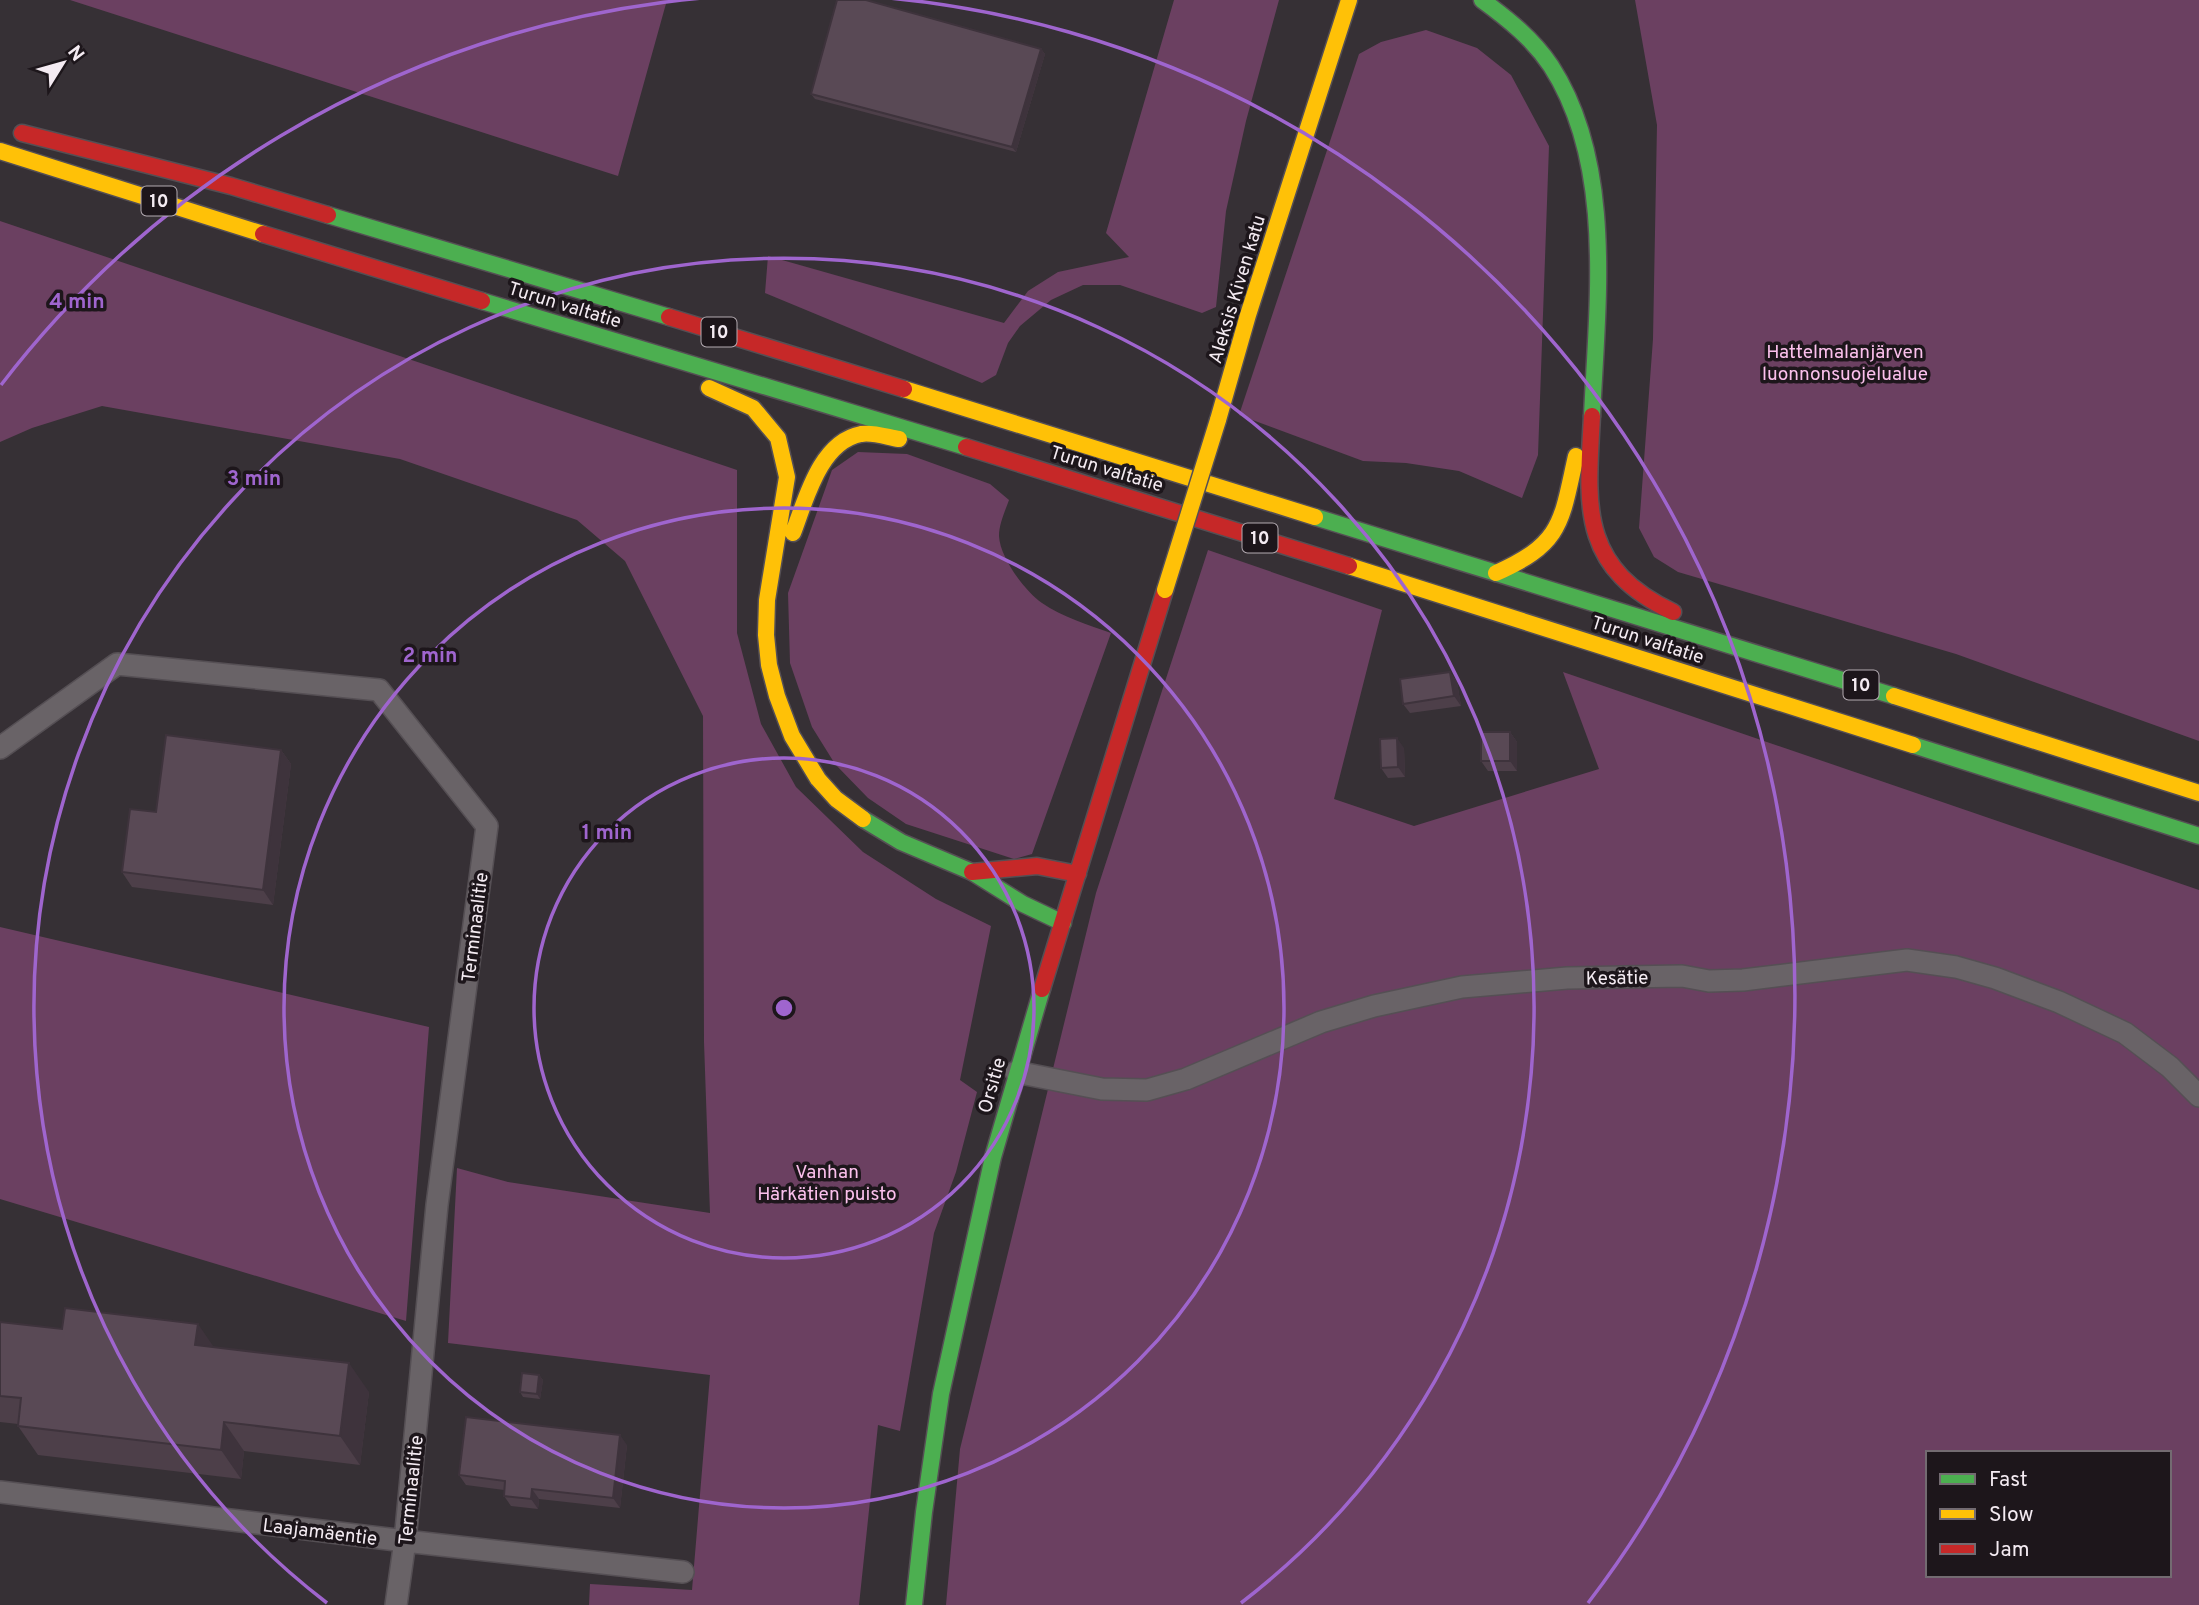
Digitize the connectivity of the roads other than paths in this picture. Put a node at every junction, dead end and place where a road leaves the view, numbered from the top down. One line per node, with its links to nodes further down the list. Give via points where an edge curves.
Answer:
1 (1349, 0): 11 (main road, Aleksis Kiven katu, bridge)
2 (1482, 0): 8 (main road, via 1516,25 1549,63 1571,101 1589,158 1600,286)
3 (13, 130): 10 (main road, Turun valtatie / 10, via 231,186 440,248)
4 (0, 151): 5 (main road, Turun valtatie / 10)
5 (318, 251): 6 (main road, via 361,274); 9 (main road, Turun valtatie / 10)
6 (443, 306)
7 (695, 384): 12 (main road, via 753,408 778,438 787,477)
8 (1593, 386): 10 (main road, via 1560,523 1539,552); 13 (main road, via 1593,525 1612,569 1643,598)
9 (1102, 488): 12 (main road, via 911,442 863,433 848,438 826,458 812,486); 16 (main road, Turun valtatie / 10)
10 (1496, 573): 13 (main road, Turun valtatie / 10)
11 (1165, 590): 18 (main road, Orsitie)
12 (767, 600): 17 (main road, via 767,645 778,696 792,736 818,779 844,805 901,842)
13 (1760, 654): 15 (main road, Turun valtatie / 10)
14 (0, 748): 23 (street, Terminaalitie, via 117,664 379,690 487,826 437,1205)
15 (2199, 793)
16 (2199, 836)
17 (972, 872): 18 (main road, via 1037,866); 19 (main road)
18 (1078, 874): 19 (main road, Orsitie)
19 (1063, 923): 20 (main road, Orsitie)
20 (1016, 1072): 21 (street, Kesätie, via 1102,1089 1147,1090 1186,1079 1321,1022 1462,987 1567,978 1743,980 1907,960 1956,967 2059,1002 2125,1033 2170,1066); 26 (main road, Orsitie, via 941,1394)
21 (2199, 1096)
22 (0, 1492): 23 (street, Laajamäentie)
23 (405, 1541): 24 (street, Laajamäentie); 25 (street, Terminaalitie)
24 (683, 1572)
25 (396, 1605)
26 (914, 1605)

